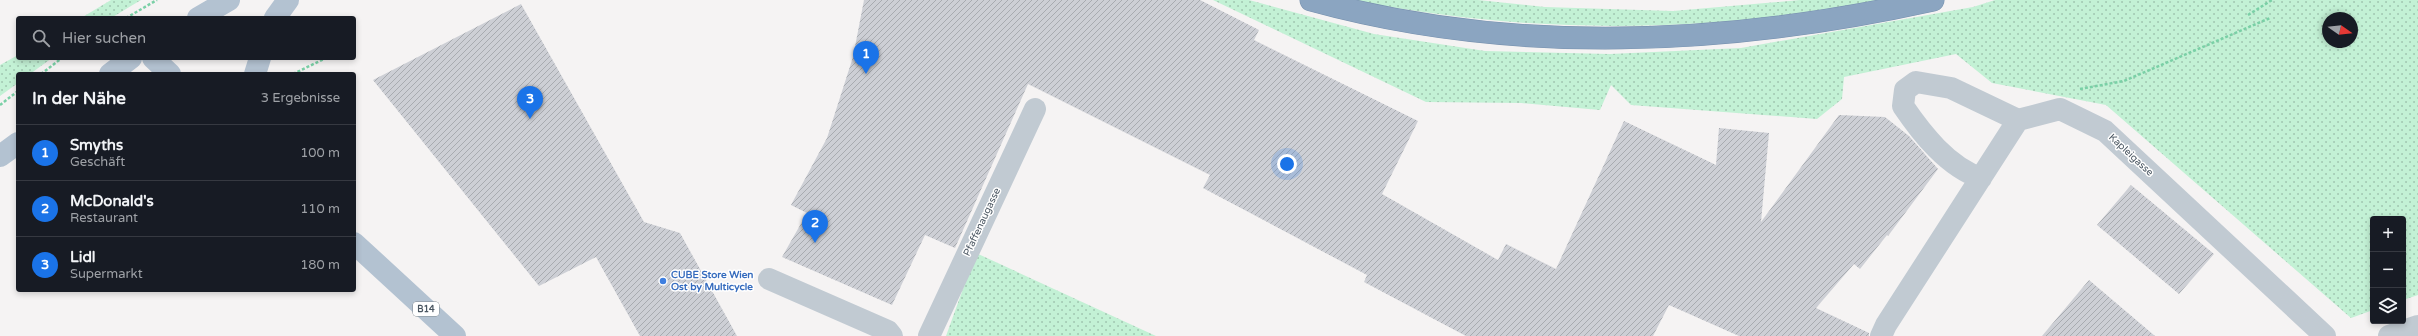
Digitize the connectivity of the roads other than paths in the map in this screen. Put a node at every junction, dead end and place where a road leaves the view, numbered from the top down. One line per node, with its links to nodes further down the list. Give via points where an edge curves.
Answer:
1 (229, 0): 5 (main road)
2 (288, 0): 6 (main road)
3 (1312, 0): 4 (highway, via 1342,9 1435,26 1552,38 1719,34 1780,28 1866,15)
4 (1933, 0)
5 (201, 16)
6 (276, 16)
7 (128, 60): 10 (main road)
8 (155, 60): 11 (main road)
9 (259, 60): 12 (main road)
10 (113, 72)
11 (168, 72)
12 (256, 72)
13 (1034, 109): 24 (street, Pfaffenaugasse)
14 (2018, 120): 17 (street); 17 (street, via 1951,88 1916,82 1905,90 1903,106 1914,122 1935,146 1966,173); 25 (street, Kapleigasse, via 2060,108 2106,131)
15 (16, 144): 16 (main road)
16 (0, 156)
17 (1981, 178): 21 (street)
18 (356, 245): 22 (main road, B14)
19 (769, 279): 23 (street, via 888,331)
20 (2418, 326): 26 (street)
21 (1883, 331)
22 (455, 336)
23 (892, 336)
24 (929, 336)
25 (2325, 336)
26 (2389, 336)

